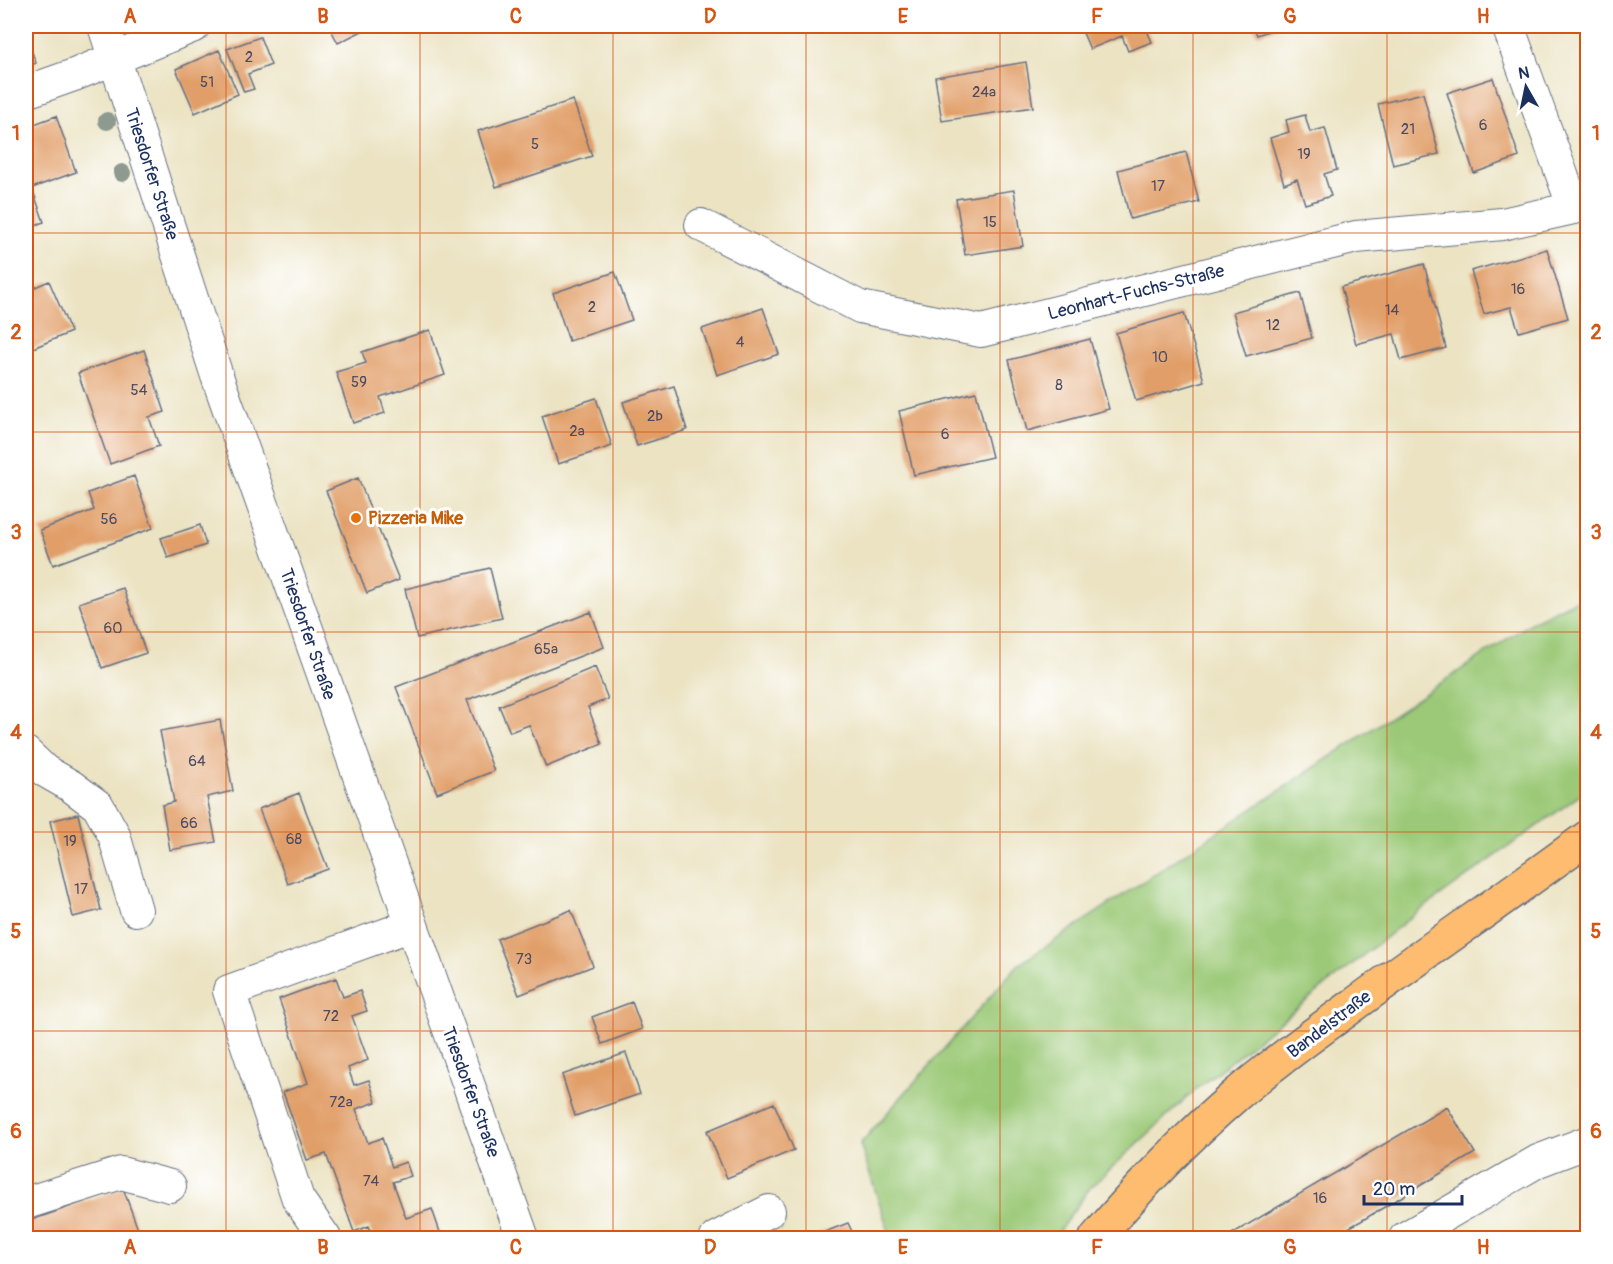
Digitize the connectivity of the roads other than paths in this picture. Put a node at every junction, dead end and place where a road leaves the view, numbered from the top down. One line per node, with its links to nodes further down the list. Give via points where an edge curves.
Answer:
1 (104, 26): 4 (street, Triesdorfer Straße)
2 (194, 26): 4 (street)
3 (1508, 26): 6 (street)
4 (114, 58): 5 (street); 11 (street, Triesdorfer Straße, via 217,376)
5 (26, 92)
6 (1581, 205): 7 (street, Leonhart-Fuchs-Straße, via 1502,224 1356,237 981,331 860,308)
7 (701, 225)
8 (26, 753): 10 (street, via 45,771 98,806 114,835)
9 (1587, 837): 19 (main road, Bandelstraße, via 1394,975 1237,1095 1163,1163)
10 (136, 909)
11 (412, 925): 16 (street, via 229,991 298,1199); 17 (street, Triesdorfer Straße)
12 (1587, 1142): 20 (street, via 1538,1161)
13 (170, 1186): 14 (street, via 122,1173)
14 (26, 1203)
15 (769, 1212): 18 (street)
16 (326, 1239)
17 (522, 1239)
18 (716, 1239)
19 (1096, 1239)
20 (1405, 1239)

